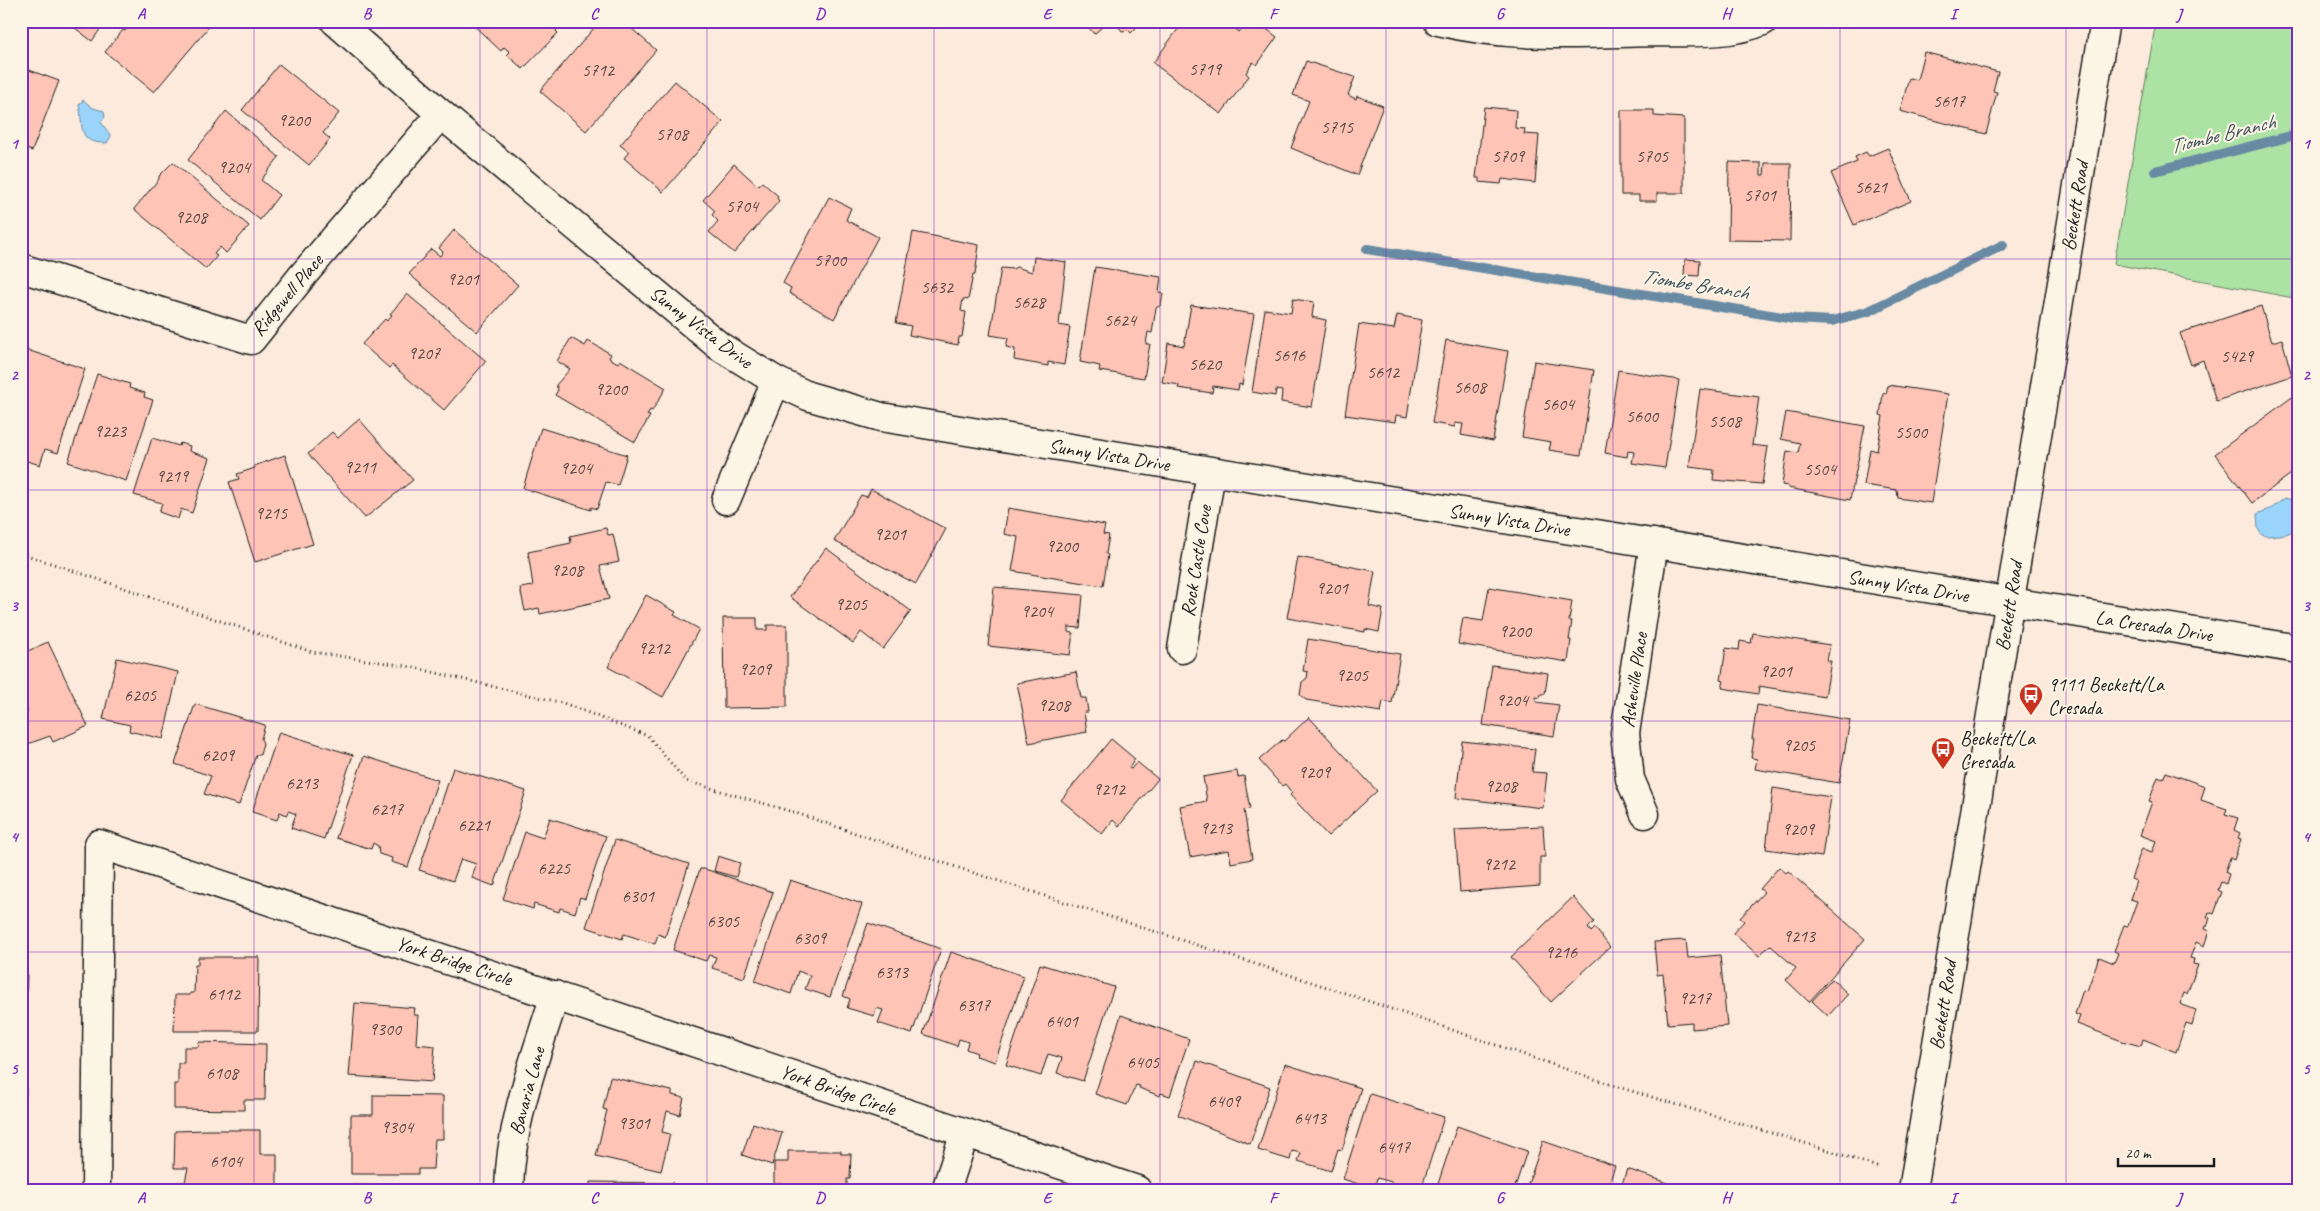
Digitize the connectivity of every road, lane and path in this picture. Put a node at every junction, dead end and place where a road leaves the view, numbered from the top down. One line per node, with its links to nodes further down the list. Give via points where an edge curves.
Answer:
1 (335, 21): 5 (street, Sunny Vista Drive)
2 (1438, 21): 3 (street, via 1553,36 1734,29)
3 (1763, 21)
4 (2105, 21): 12 (street, Beckett Road)
5 (440, 114): 6 (street, Ridgewell Place, via 251,340); 7 (street, Sunny Vista Drive, via 719,346)
6 (21, 268)
7 (776, 381): 8 (street, Sunny Vista Drive, via 822,400 881,418); 9 (street)
8 (1211, 472): 10 (street, Sunny Vista Drive); 13 (street, Rock Castle Cove)
9 (726, 500)
10 (1654, 543): 12 (street, Sunny Vista Drive); 15 (street, Asheville Place, via 1625,733 1630,779)
11 (21, 553): 18 (path, via 312,652 407,666 563,703 648,736 686,781 793,812 1339,991 1615,1086 1831,1150)
12 (2010, 603): 14 (street, La Cresada Drive); 23 (street, Beckett Road)
13 (1182, 649)
14 (2299, 649)
15 (1645, 814)
16 (555, 995): 17 (street, York Bridge Circle); 19 (street, York Bridge Circle, via 99,844); 20 (street, Bavaria Lane, via 520,1106 509,1164)
17 (965, 1133): 21 (street); 22 (street, York Bridge Circle)
18 (1880, 1168)
19 (96, 1190)
20 (509, 1190)
21 (946, 1190)
22 (1137, 1190)
23 (1913, 1190)

